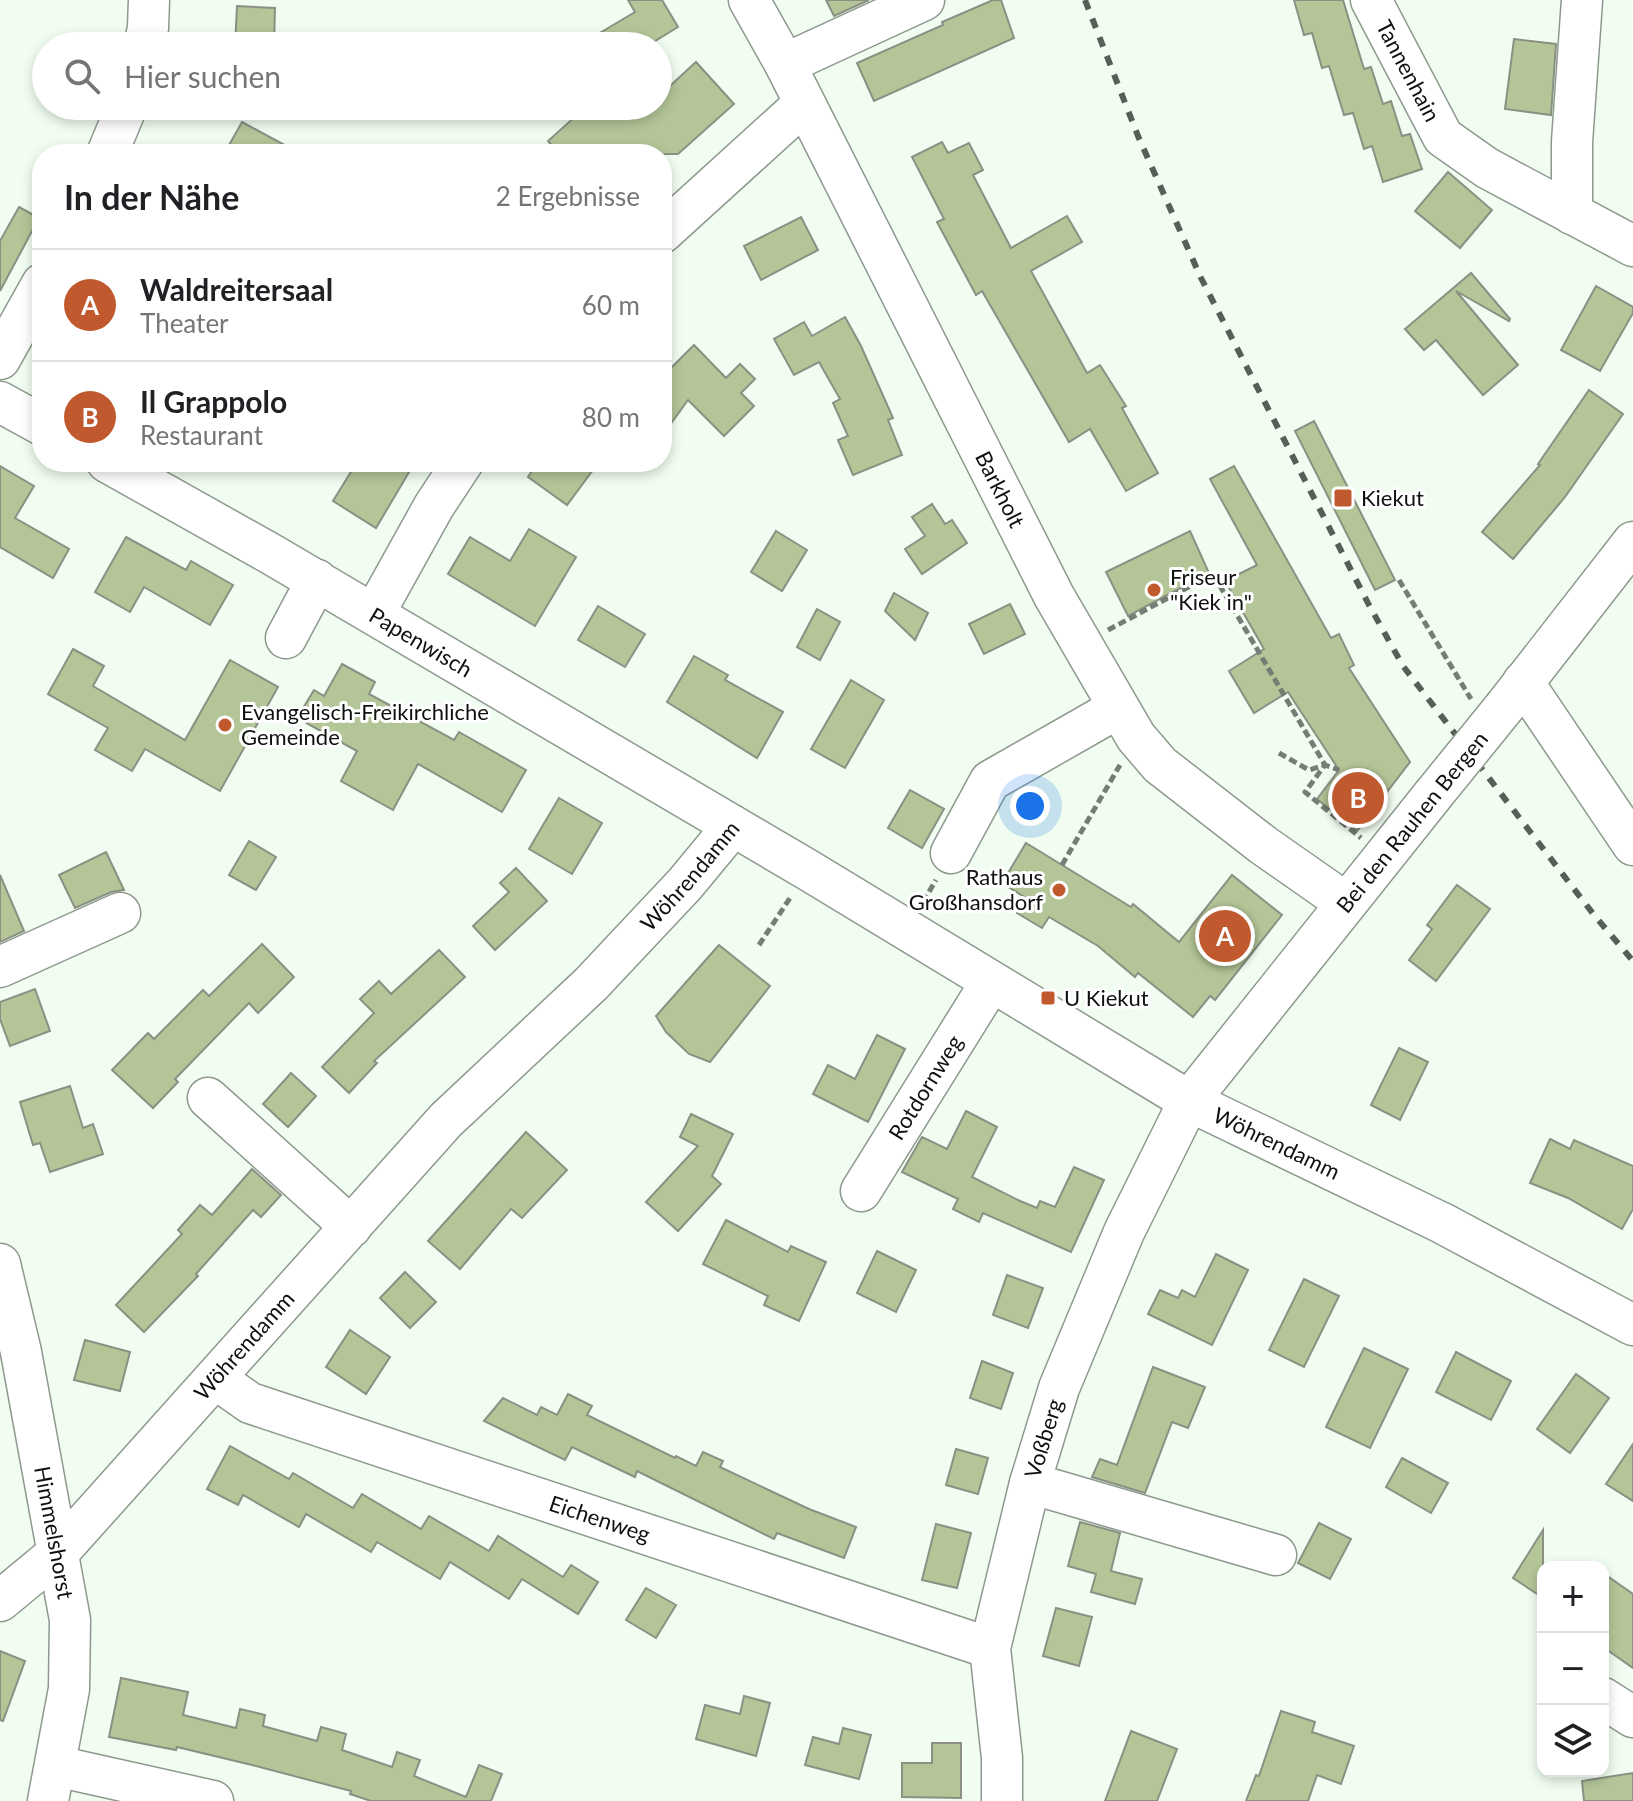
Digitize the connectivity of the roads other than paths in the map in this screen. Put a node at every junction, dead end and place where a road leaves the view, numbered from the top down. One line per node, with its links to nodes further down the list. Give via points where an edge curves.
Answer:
1 (149, 0): 6 (street)
2 (749, 0): 7 (street, Barkholt)
3 (924, 0): 7 (street)
4 (1371, 0): 11 (street, Tannenhain, via 1443,137 1487,168)
5 (1582, 0): 11 (street)
6 (147, 32)
7 (785, 64): 8 (street, Barkholt)
8 (804, 104): 12 (street); 25 (street, Barkholt, via 1054,596)
9 (121, 120): 10 (street)
10 (111, 144)
11 (1572, 214): 13 (street, Tannenhain)
12 (672, 224)
13 (1633, 246)
14 (32, 302): 15 (street)
15 (0, 359)
16 (0, 402): 17 (street)
17 (32, 420)
18 (125, 472): 21 (street, Papenwisch)
19 (456, 472): 22 (street)
20 (1633, 542): 24 (street, Bei den Rauhen Bergen)
21 (317, 580): 22 (street, Papenwisch); 23 (street)
22 (374, 614): 26 (street, Papenwisch)
23 (286, 638)
24 (1515, 694): 27 (street); 29 (street, Bei den Rauhen Bergen, bridge)
25 (1127, 722): 28 (street, via 990,781); 29 (street, Barkholt, via 1160,765)
26 (733, 826): 32 (street, Wöhrendamm); 36 (street, Wöhrendamm, via 591,984 446,1120)
27 (1633, 845)
28 (951, 853)
29 (1346, 903): 34 (street, Bei den Rauhen Bergen)
30 (120, 913): 31 (street)
31 (0, 967)
32 (991, 982): 34 (street, Wöhrendamm); 35 (street, Rotdornweg)
33 (208, 1098): 36 (street)
34 (1189, 1101): 38 (street, Wöhrendamm, via 1491,1248); 40 (street, Voßberg, via 1124,1232 1059,1388)
35 (861, 1191)
36 (351, 1227): 39 (street, Wöhrendamm)
37 (0, 1268): 41 (street, Himmelshorst)
38 (1633, 1325)
39 (216, 1379): 41 (street, Wöhrendamm); 44 (street, Eichenweg, via 250,1403)
40 (1030, 1483): 42 (street); 44 (street, Voßberg)
41 (58, 1553): 43 (street, Wöhrendamm); 47 (street, Himmelshorst, via 70,1620 69,1689)
42 (1276, 1555)
43 (0, 1601)
44 (990, 1648): 49 (street, Voßberg)
45 (1609, 1702): 46 (street)
46 (1633, 1717)
47 (52, 1783): 48 (street)
48 (213, 1801)
49 (1002, 1801)

